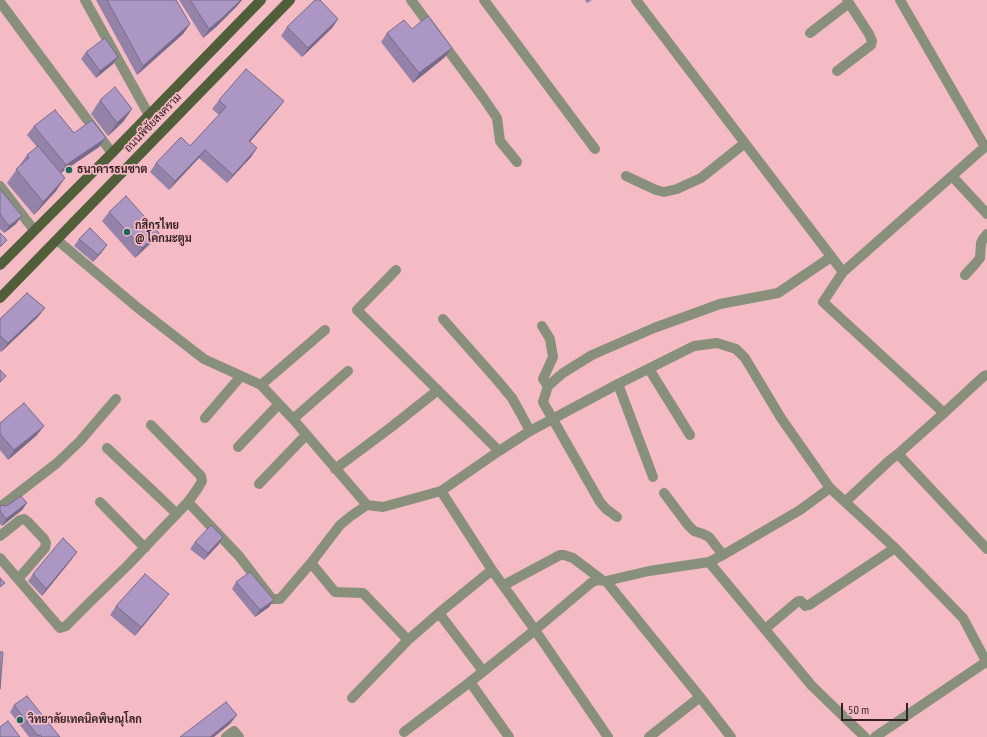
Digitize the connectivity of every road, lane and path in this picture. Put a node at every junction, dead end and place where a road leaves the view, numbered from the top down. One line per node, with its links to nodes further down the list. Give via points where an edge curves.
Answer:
1 (85, 0): 12 (street)
2 (290, 0): 24 (main road, ถนนพิชัยสงคราม)
3 (411, 0): 17 (street, via 497,118 500,141)
4 (484, 0): 15 (street)
5 (636, 0): 13 (street)
6 (900, 0): 14 (street)
7 (258, 1): 12 (main road, ถนนพิชัยสงคราม)
8 (0, 2): 16 (street)
9 (848, 2): 10 (street); 11 (street, via 872,41 871,45)
10 (810, 33)
11 (837, 71)
12 (149, 115): 16 (main road, ถนนพิชัยสงคราม)
13 (745, 143): 18 (street, via 701,178 677,189 664,192 656,190); 25 (street)
14 (986, 146): 19 (street)
15 (595, 149)
16 (112, 153): 22 (main road, ถนนพิชัยสงคราม)
17 (517, 162)
18 (626, 176)
19 (952, 176): 21 (street); 28 (street)
20 (0, 186): 22 (street)
21 (987, 214)
22 (34, 230): 26 (main road, ถนนพิชัยสงคราม)
23 (987, 234): 29 (street, via 981,243 980,258)
24 (57, 240): 30 (main road, ถนนพิชัยสงคราม); 37 (street, via 204,359)
25 (831, 257): 28 (street); 40 (street, via 778,293 720,304 654,328 592,355)
26 (0, 265)
27 (396, 270): 41 (street, via 357,310)
28 (843, 272): 44 (street, via 823,302)
29 (965, 275)
30 (0, 298)
31 (443, 319): 49 (street, via 512,398)
32 (542, 326): 40 (street, via 550,339 552,357 544,379)
33 (325, 330): 39 (street)
34 (648, 369): 38 (street); 51 (street); 59 (street, via 694,346 717,343 736,349 745,358 780,418)
35 (348, 371): 47 (street)
36 (987, 375): 44 (street)
37 (241, 376): 39 (street); 45 (street)
38 (618, 384): 46 (street); 57 (street)
39 (261, 385): 43 (street)
40 (548, 386): 46 (street, via 543,402)
41 (438, 390): 54 (street); 56 (street)
42 (116, 399): 66 (street, via 57,463)
43 (279, 404): 47 (street); 52 (street)
44 (944, 413): 55 (street)
45 (205, 418)
46 (553, 418): 49 (street); 68 (street, via 600,502)
47 (293, 419): 50 (street)
48 (151, 425): 63 (street, via 201,476 202,481)
49 (530, 431): 54 (street)
50 (306, 434): 56 (street); 58 (street)
51 (690, 435)
52 (238, 447)
53 (107, 448): 67 (street)
54 (499, 451): 60 (street)
55 (898, 454): 64 (street); 72 (street)
56 (335, 469): 65 (street)
57 (653, 477)
58 (259, 484)
59 (830, 488): 64 (street); 73 (street, via 800,510)
60 (441, 491): 65 (street, via 383,507); 77 (street)
61 (664, 493): 73 (street, via 688,525 694,531 709,537)
62 (100, 502): 70 (street)
63 (188, 502): 67 (street); 76 (street, via 239,556 272,599 280,599)
64 (845, 502): 71 (street)
65 (367, 505): 76 (street, via 340,525)
66 (0, 507)
67 (177, 514): 70 (street)
68 (617, 517)
69 (0, 536): 78 (street, via 24,519 46,543 45,548)
70 (145, 548): 78 (street, via 66,626 60,628)
71 (895, 548): 82 (street, via 808,605 797,602); 85 (street, via 963,618)
72 (987, 549)
73 (723, 555): 75 (street)
74 (0, 558): 78 (street)
75 (709, 562): 79 (street); 82 (street)
76 (311, 563): 84 (street, via 335,592 363,593)
77 (492, 570): 80 (street); 81 (street)
78 (18, 579)
79 (604, 580): 80 (street, via 573,558 560,555); 83 (street, via 591,583); 88 (street)
80 (504, 585): 83 (street)
81 (438, 613): 84 (street); 86 (street)
82 (765, 629): 97 (street, via 812,686)
83 (536, 630): 86 (street); 94 (street)
84 (408, 640): 89 (street)
85 (987, 663): 98 (street)
86 (483, 671): 87 (street)
87 (470, 682): 90 (street); 93 (street)
88 (700, 697): 95 (street); 96 (street)
89 (352, 698)
90 (404, 736)
91 (226, 737): 92 (street, via 234,731)
92 (238, 737)
93 (509, 737)
94 (608, 737)
95 (649, 737)
96 (731, 737)
97 (865, 737)
98 (875, 737)

